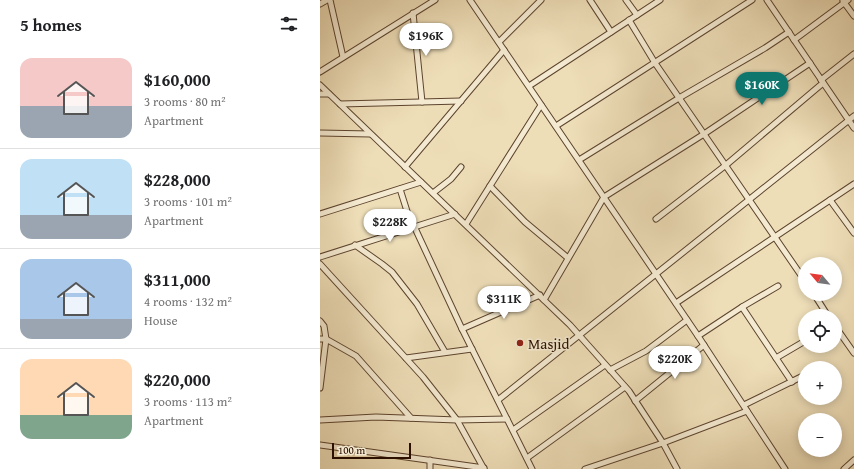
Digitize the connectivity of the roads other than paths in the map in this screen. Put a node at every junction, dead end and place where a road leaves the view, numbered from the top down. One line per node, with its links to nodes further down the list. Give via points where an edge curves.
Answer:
1 (328, 0): 12 (street); 23 (street)
2 (435, 0): 13 (street)
3 (470, 0): 20 (street)
4 (541, 0): 20 (street)
5 (590, 0): 17 (street)
6 (626, 0): 14 (street)
7 (660, 0): 11 (street)
8 (752, 0): 24 (street)
9 (767, 0): 18 (street)
10 (845, 1): 15 (street); 19 (street)
11 (653, 2): 14 (street)
12 (320, 4)
13 (413, 13): 23 (street); 34 (street)
14 (637, 16): 16 (street)
15 (854, 16)
16 (630, 20): 17 (street); 24 (street)
17 (611, 32): 29 (street)
18 (788, 32): 19 (street); 32 (street)
19 (794, 40): 25 (street)
20 (499, 42): 21 (street)
21 (504, 50): 29 (street); 33 (street)
22 (854, 54): 27 (street)
23 (343, 57): 26 (street)
24 (655, 63): 32 (street); 39 (street)
25 (810, 63): 27 (street); 43 (street)
26 (320, 72)
27 (822, 81): 38 (street); 45 (street)
28 (320, 85): 31 (street)
29 (529, 86): 36 (street)
30 (320, 94): 31 (street)
31 (329, 94): 35 (street)
32 (679, 98): 43 (street); 44 (street)
33 (461, 101): 34 (street); 46 (street)
34 (422, 102): 35 (street)
35 (340, 104): 42 (street)
36 (541, 105): 39 (street); 50 (street)
37 (854, 116): 38 (street)
38 (849, 120): 40 (street); 54 (street)
39 (556, 126): 44 (street)
40 (854, 128)
41 (320, 132): 42 (street)
42 (370, 134): 46 (street)
43 (704, 134): 45 (street); 53 (street)
44 (580, 160): 53 (street)
45 (726, 165): 54 (street); 58 (street)
46 (406, 167): 48 (street)
47 (461, 167): 52 (street)
48 (421, 182): 51 (street); 52 (street)
49 (854, 184): 55 (street)
50 (490, 186): 59 (street); 65 (street, via 525,222)
51 (400, 189): 56 (street); 60 (street)
52 (433, 193): 57 (street)
53 (604, 197): 65 (street); 68 (street)
54 (750, 200): 62 (street); 68 (street)
55 (830, 200): 61 (street); 62 (street)
56 (320, 214)
57 (455, 214): 59 (street); 60 (street)
58 (656, 219)
59 (466, 224): 70 (street)
60 (413, 226): 63 (street); 76 (street)
61 (854, 233)
62 (775, 237): 67 (street); 72 (street)
63 (355, 245): 64 (street); 84 (street, via 392,272 417,304)
64 (320, 257)
65 (568, 258): 71 (street)
66 (320, 264): 86 (street)
67 (798, 271)
68 (656, 275): 72 (street); 77 (street)
69 (778, 286): 73 (street)
70 (540, 295): 71 (street); 76 (street)
71 (544, 300): 77 (street)
72 (676, 303): 74 (street)
73 (742, 307): 78 (street); 87 (street)
74 (687, 320): 78 (street); 89 (street, via 646,351)
75 (320, 321): 80 (street, via 324,326)
76 (462, 329): 83 (street)
77 (579, 335): 88 (street); 94 (street)
78 (698, 336): 81 (street)
79 (842, 336): 85 (street)
80 (323, 339): 93 (street); 98 (street, via 356,356)
81 (704, 345): 95 (street); 96 (street)
82 (798, 345): 87 (street)
83 (472, 349): 84 (street); 94 (street)
84 (445, 352): 86 (street)
85 (854, 353)
86 (406, 358): 101 (street)
87 (776, 358): 91 (street)
88 (605, 365): 89 (street); 102 (street)
89 (610, 370): 92 (street)
90 (798, 379): 91 (street)
91 (792, 382): 96 (street)
92 (625, 387): 95 (street); 105 (street)
93 (320, 388)
94 (498, 400): 99 (street)
95 (635, 401): 103 (street)
96 (744, 405): 97 (street)
97 (747, 411): 103 (street); 114 (street)
98 (411, 418): 100 (street); 101 (street)
99 (507, 419): 101 (street); 102 (street)
100 (320, 420)
101 (457, 420): 110 (street)
102 (513, 430): 105 (street)
103 (663, 443): 108 (street); 113 (street)
104 (320, 445): 106 (street)
105 (527, 458): 111 (street)
106 (430, 460): 109 (street); 110 (street)
107 (854, 460): 115 (street)
108 (599, 467): 112 (street)
109 (430, 469)
110 (484, 469)
111 (532, 469)
112 (585, 469)
113 (677, 469)
114 (785, 469)
115 (844, 469)

